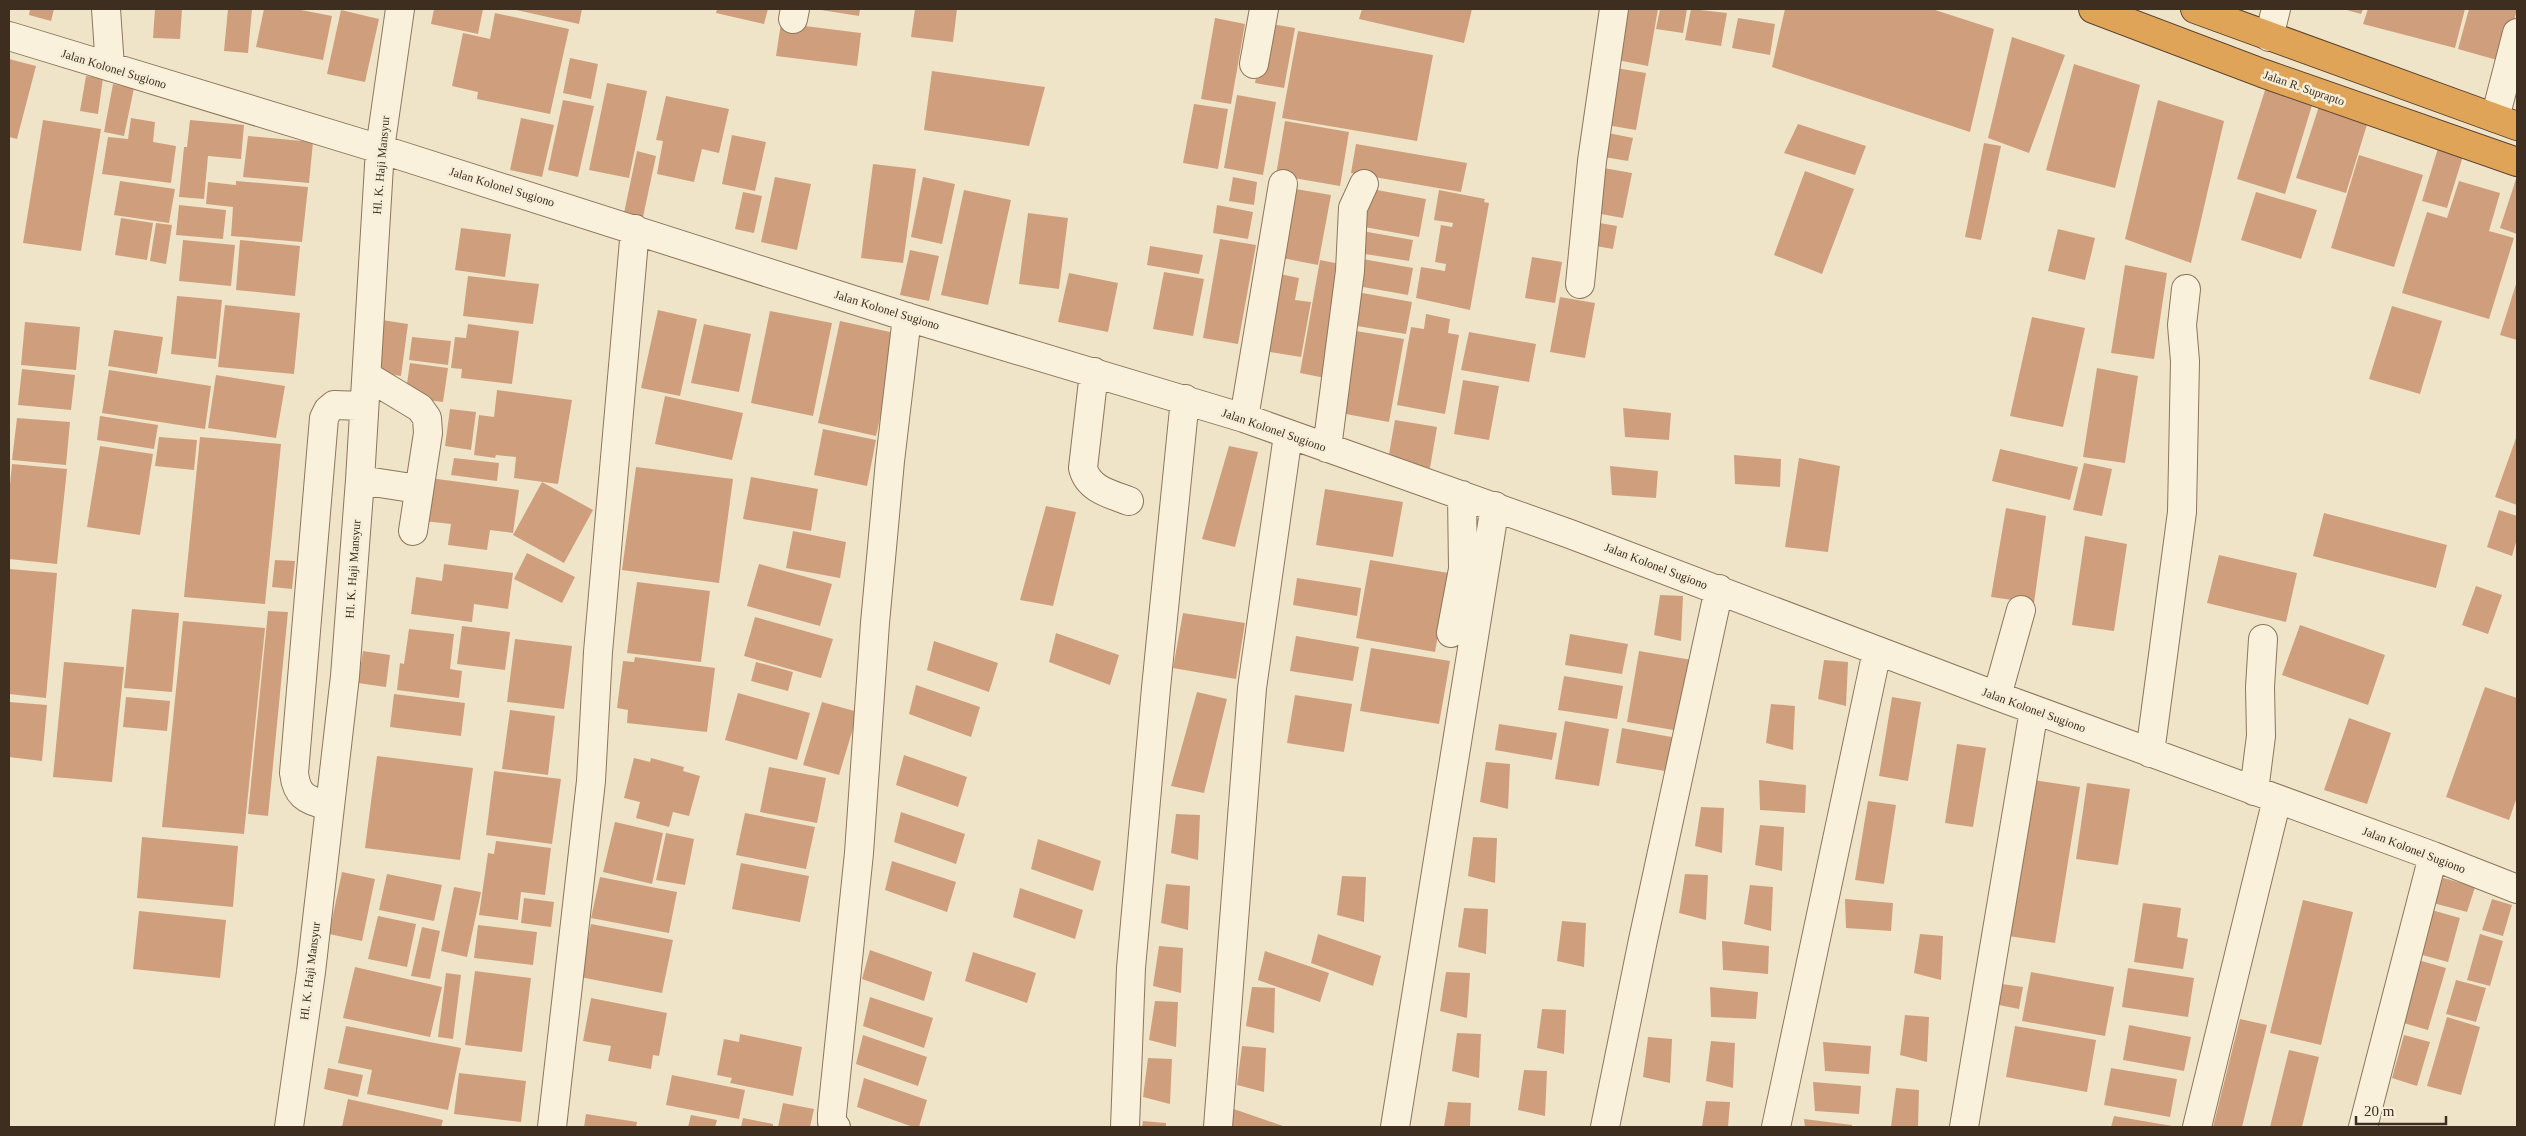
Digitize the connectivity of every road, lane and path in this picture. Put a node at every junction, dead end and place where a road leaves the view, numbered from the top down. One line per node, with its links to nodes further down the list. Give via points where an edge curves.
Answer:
1 (106, 9): 12 (street)
2 (400, 9): 14 (street, Hl. K. Haji Mansyur)
3 (1264, 9): 11 (street)
4 (1614, 9): 19 (street, via 1592,161)
5 (2093, 9): 15 (highway, Jalan R. Suprapto, via 2262,73)
6 (2195, 9): 10 (highway)
7 (2276, 9): 10 (street)
8 (2517, 33): 13 (street)
9 (9, 36): 12 (street, Jalan Kolonel Sugiono)
10 (2269, 37): 13 (highway)
11 (1254, 64)
12 (110, 67): 14 (street, Jalan Kolonel Sugiono)
13 (2506, 122)
14 (380, 149): 18 (street, Jalan Kolonel Sugiono); 23 (street, Hl. K. Haji Mansyur)
15 (2517, 162)
16 (1283, 184): 26 (street)
17 (1364, 184): 28 (street, via 1353,208 1350,270)
18 (635, 229): 21 (street, Jalan Kolonel Sugiono); 50 (street, via 598,652 591,781)
19 (1580, 284)
20 (2186, 288): 44 (street, via 2182,325 2185,361 2182,512)
21 (907, 317): 22 (street, Jalan Kolonel Sugiono); 51 (street, via 875,623 859,853 832,1114)
22 (1094, 372): 24 (street, Jalan Kolonel Sugiono); 32 (street, via 1083,468 1085,475 1099,489)
23 (367, 376): 25 (street, Hl. K. Haji Mansyur); 30 (street, via 420,408 427,418 428,433)
24 (1185, 400): 26 (street, Jalan Kolonel Sugiono); 52 (street, via 1131,968)
25 (364, 406): 29 (street, Hl. K. Haji Mansyur); 37 (street, via 334,405 324,418)
26 (1244, 418): 27 (street, Jalan Kolonel Sugiono)
27 (1288, 435): 28 (street, Jalan Kolonel Sugiono); 53 (street, via 1252,688)
28 (1327, 448): 31 (street, Jalan Kolonel Sugiono)
29 (360, 480): 30 (street); 36 (street, Hl. K. Haji Mansyur)
30 (418, 489): 34 (street)
31 (1462, 495): 33 (street, Jalan Kolonel Sugiono); 39 (street, via 1463,569)
32 (1129, 501)
33 (1495, 506): 35 (street, Jalan Kolonel Sugiono); 54 (street)
34 (413, 531)
35 (1719, 589): 41 (street, Jalan Kolonel Sugiono); 55 (street)
36 (350, 601): 37 (street); 46 (street, Hl. K. Haji Mansyur)
37 (308, 602): 46 (street, via 294,773 296,788 302,796)
38 (2021, 610): 42 (street)
39 (1451, 633)
40 (2263, 639): 45 (street, via 2260,687)
41 (1877, 651): 42 (street, Jalan Kolonel Sugiono); 56 (street)
42 (1996, 696): 43 (street, Jalan Kolonel Sugiono)
43 (2034, 710): 44 (street, Jalan Kolonel Sugiono); 57 (street)
44 (2150, 753): 45 (street, Jalan Kolonel Sugiono)
45 (2265, 795): 47 (street, Jalan Kolonel Sugiono); 58 (street)
46 (330, 807): 49 (street, Hl. K. Haji Mansyur)
47 (2433, 856): 48 (street, Jalan Kolonel Sugiono); 59 (street)
48 (2517, 889)
49 (289, 1127)
50 (552, 1127)
51 (836, 1127)
52 (1125, 1127)
53 (1218, 1127)
54 (1395, 1127)
55 (1605, 1127)
56 (1776, 1127)
57 (1964, 1127)
58 (2197, 1127)
59 (2363, 1127)

